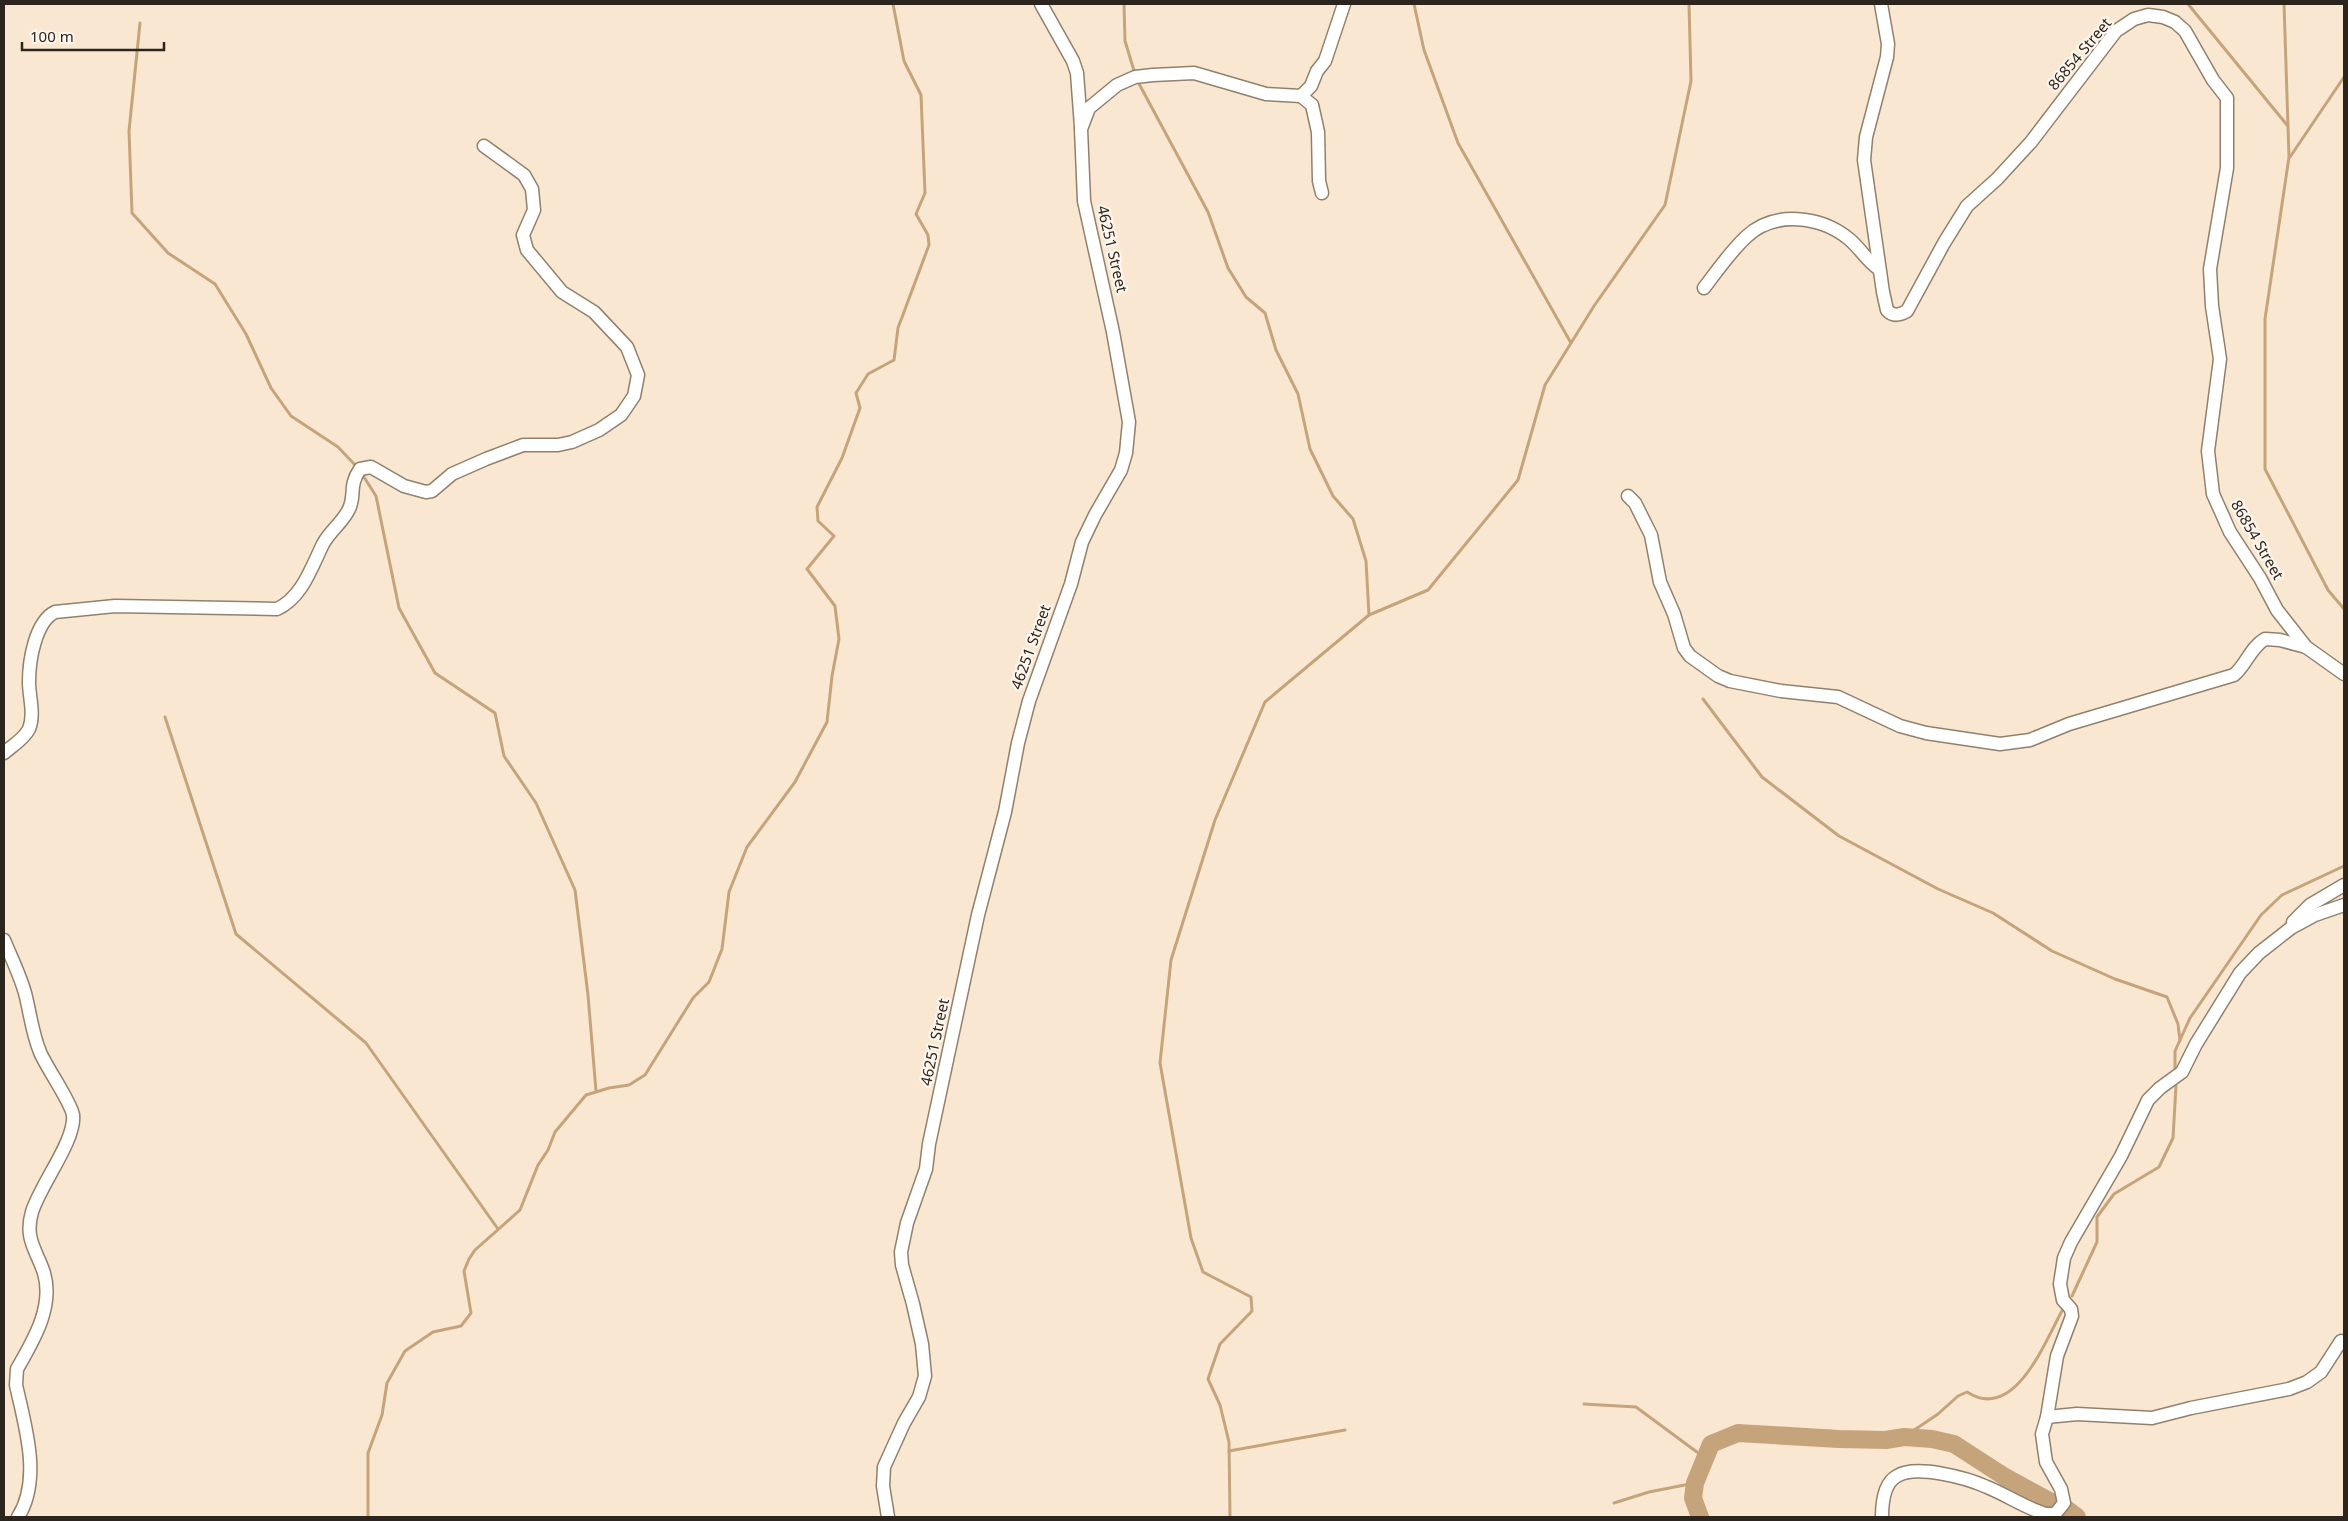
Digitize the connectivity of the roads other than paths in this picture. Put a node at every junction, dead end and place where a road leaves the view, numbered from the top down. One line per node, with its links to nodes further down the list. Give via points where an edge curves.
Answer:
1 (1041, 4): 5 (street, via 1075,67)
2 (1344, 4): 4 (street, via 1325,61 1311,86)
3 (1881, 4): 8 (street, 86854 Street, via 1887,57 1866,137 1864,160)
4 (1301, 96): 5 (street, 46251 Street, via 1266,94 1194,73 1135,77 1117,84 1089,108); 7 (street, via 1312,105 1318,132)
5 (1081, 129): 21 (street, 46251 Street, via 1084,202 1113,332 1129,436 1121,470 1082,542 1071,584 1029,701 978,915 926,1169 903,1240 902,1265 916,1314 925,1376 920,1397 884,1467 883,1486)
6 (484, 146): 13 (street, via 524,175 532,189 534,210 523,235 527,250 554,284 594,312 631,354 638,375 629,404 612,422 584,437 558,446 524,446 486,459 452,474 432,491 404,486 371,467 360,469 351,485 349,510 323,543 319,556 293,600 278,609 115,606 55,612 42,625 31,663 30,728)
7 (1322, 193)
8 (1878, 269): 9 (street, via 1849,239 1830,227 1812,220 1790,219 1768,224 1747,236); 11 (street, 86854 Street, via 1887,310 1894,314 1907,311 1967,206 2031,142 2116,31 2134,19 2148,15 2163,16 2175,22 2185,31 2227,98 2226,176 2210,269 2220,359 2208,451 2213,494 2230,532 2277,610)
9 (1704, 288)
10 (1628, 496): 11 (street, via 1651,535 1660,582 1684,648 1690,656 1730,681 1838,697 1900,726 1926,733 2000,744 2030,740 2069,724 2234,675 2265,639)
11 (2306, 646): 12 (street, 86854 Street)
12 (2344, 674)
13 (4, 753)
14 (2344, 885): 16 (street, via 2310,905)
15 (2344, 905): 16 (street, via 2315,915)
16 (2281, 935): 19 (street, via 2259,953 2236,980 2182,1072 2148,1100 2121,1156 2071,1242 2064,1258 2060,1284 2063,1300 2071,1309 2072,1316 2057,1356)
17 (4, 940): 20 (street, via 24,990 39,1051 73,1114 70,1133 42,1189 30,1222 33,1250 44,1273 46,1295 42,1320 16,1377 30,1464 26,1500)
18 (2341, 1341): 19 (street, via 2321,1372 2289,1389 2152,1418 2087,1414)
19 (2047, 1417): 22 (street, via 2042,1443 2046,1462 2062,1489 2064,1503 2055,1514 2036,1511 1962,1478 1912,1472 1896,1476 1891,1482 1883,1499)
20 (18, 1517)
21 (888, 1517)
22 (1882, 1517)

